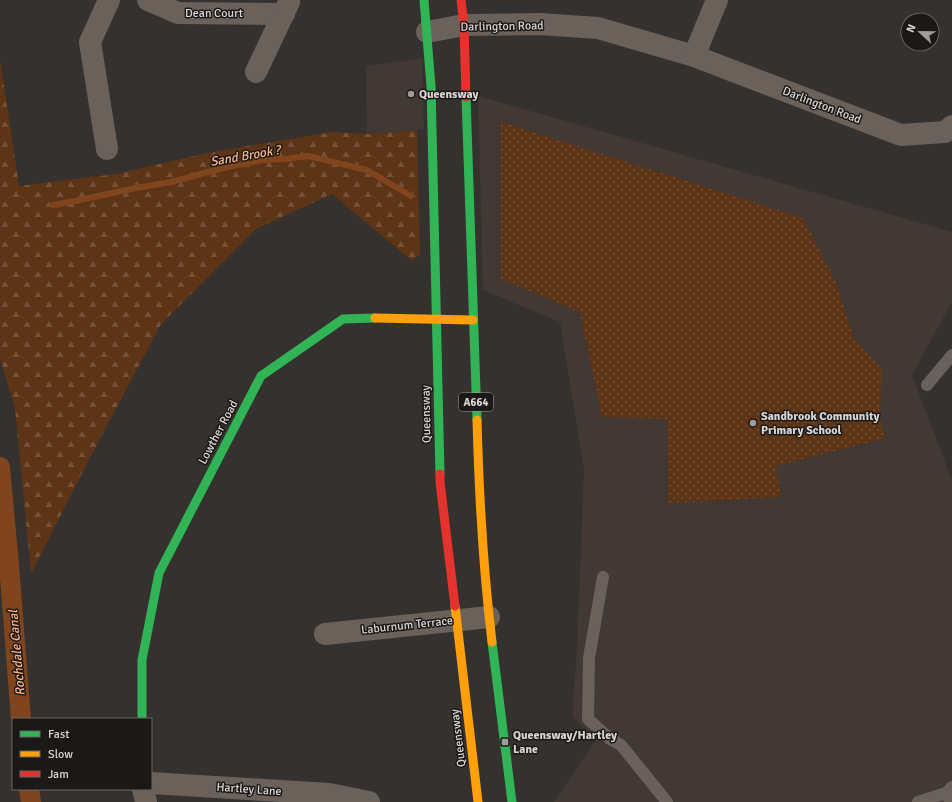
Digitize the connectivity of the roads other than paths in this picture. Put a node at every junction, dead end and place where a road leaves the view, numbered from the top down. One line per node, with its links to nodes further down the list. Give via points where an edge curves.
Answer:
1 (109, 0): 12 (street, via 90,42)
2 (148, 0): 6 (street, Dean Court, via 178,13)
3 (424, 0): 8 (main road, Queensway)
4 (460, 0): 7 (main road, A664)
5 (717, 0): 9 (street)
6 (287, 7): 10 (street)
7 (464, 25): 8 (street, Darlington Road); 9 (street, Darlington Road, via 540,24 598,28); 14 (main road, A664)
8 (427, 32): 13 (main road, Queensway, via 431,86)
9 (694, 56): 11 (street, Darlington Road, via 901,135 945,132)
10 (256, 72)
11 (952, 126)
12 (107, 149)
13 (436, 319): 14 (main road, Lowther Road); 19 (main road, Queensway, via 440,482); 21 (main road, Lowther Road, via 343,319 261,376 158,573 142,660)
14 (473, 320): 18 (main road, A664, via 479,488)
15 (952, 355): 16 (lane)
16 (927, 385)
17 (603, 578): 29 (lane, via 589,658 588,719 621,745)
18 (489, 617): 19 (street, Laburnum Terrace); 28 (main road, A664)
19 (456, 620): 20 (street, Laburnum Terrace); 27 (main road, Queensway)
20 (325, 634)
21 (142, 718)
22 (152, 782): 26 (street, Hartley Lane, via 329,794)
23 (143, 790): 25 (street)
24 (949, 794): 30 (lane)
25 (146, 802)
26 (369, 802)
27 (478, 802)
28 (512, 802)
29 (667, 802)
30 (918, 802)

